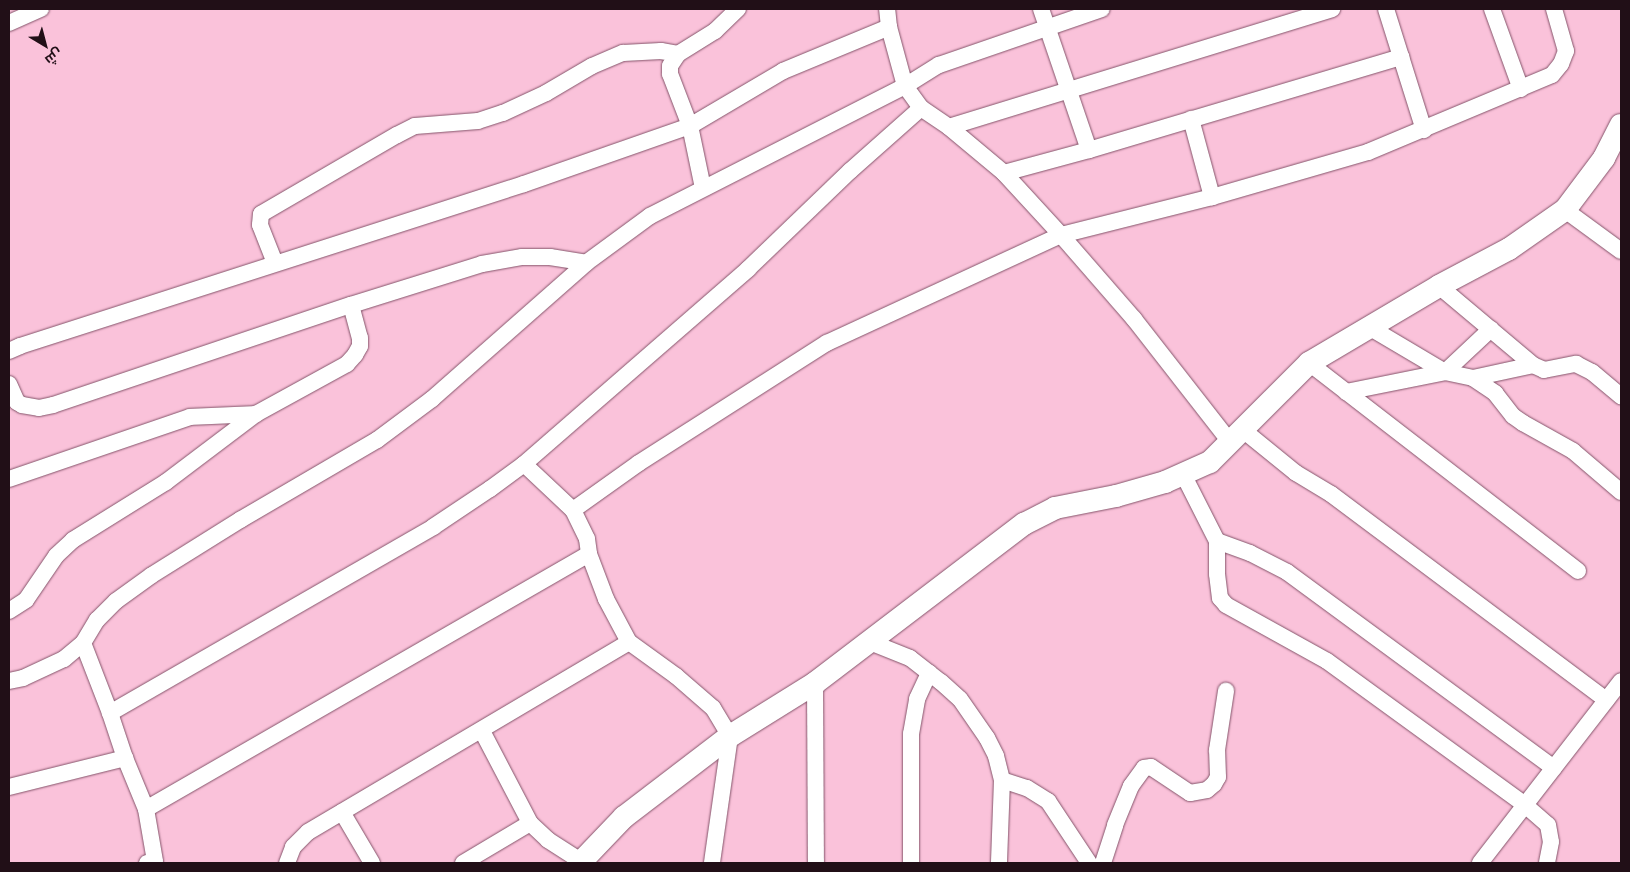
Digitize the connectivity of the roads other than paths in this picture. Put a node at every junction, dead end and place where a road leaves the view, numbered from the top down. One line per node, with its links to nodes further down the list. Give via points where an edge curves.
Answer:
1 (41, 9): 10 (street)
2 (738, 9): 13 (street, via 714,31)
3 (886, 9): 12 (street)
4 (1041, 9): 11 (street)
5 (1102, 9): 11 (street)
6 (1332, 9): 16 (street)
7 (1386, 9): 14 (street)
8 (1492, 9): 17 (street)
9 (1554, 9): 17 (street, via 1566,51 1561,64 1552,75)
10 (9, 23)
11 (1047, 26): 15 (street, via 939,65); 16 (street)
12 (889, 27): 15 (street); 21 (street, via 783,71)
13 (678, 54): 21 (street, via 670,66 670,74); 31 (street, via 662,50 623,53 503,113 478,121 416,126 397,135 261,214 260,225)
14 (1401, 57): 19 (street); 23 (street)
15 (905, 86): 18 (street); 26 (street)
16 (1068, 90): 22 (street); 24 (street)
17 (1521, 90): 23 (street)
18 (921, 108): 22 (street); 47 (street, via 748,269)
19 (1190, 119): 24 (street); 27 (street)
20 (1621, 125): 28 (street, via 1604,158)
21 (690, 126): 26 (street); 31 (street, via 524,184)
22 (950, 127): 25 (street)
23 (1424, 130): 27 (street, via 1368,152)
24 (1089, 150): 25 (street)
25 (1004, 173): 29 (street)
26 (703, 188): 32 (street, via 650,216)
27 (1212, 197): 29 (street)
28 (1565, 210): 30 (street); 33 (street, via 1509,249)
29 (1061, 235): 46 (street); 51 (street, via 827,343 639,463)
30 (1621, 251)
31 (275, 263): 37 (street)
32 (586, 263): 34 (street, via 550,257 522,257 482,264); 58 (street, via 432,399 376,440 152,575 116,601 97,620)
33 (1440, 286): 35 (street); 36 (street)
34 (351, 305): 42 (street, via 53,405 39,408 22,406); 45 (street, via 360,338 355,356 347,364)
35 (1368, 327): 38 (street); 40 (street)
36 (1491, 329): 39 (street); 40 (street)
37 (9, 351)
38 (1309, 363): 43 (street); 46 (street)
39 (1533, 365): 41 (street); 44 (street, via 1544,370 1576,364 1592,372)
40 (1445, 372): 41 (street); 43 (street)
41 (1473, 378): 50 (street, via 1495,393 1513,416 1573,451)
42 (9, 384)
43 (1346, 392): 54 (street)
44 (1621, 396)
45 (256, 414): 49 (street, via 190,417); 55 (street, via 166,482 73,540 56,556 26,600)
46 (1237, 437): 48 (street, via 1210,462); 64 (street, via 1331,494)
47 (524, 464): 51 (street); 65 (street, via 434,527)
48 (1183, 474): 52 (street); 57 (street, via 1116,496 1055,508 1024,524)
49 (9, 479)
50 (1621, 492)
51 (573, 510): 53 (street, via 587,540)
52 (1217, 541): 69 (street, via 1287,572); 72 (street, via 1220,598 1226,605 1327,661)
53 (589, 554): 56 (street, via 606,599); 73 (street)
54 (1578, 571)
55 (9, 611)
56 (629, 642): 66 (street); 67 (street, via 713,708)
57 (870, 642): 59 (street, via 910,658); 62 (street)
58 (83, 643): 60 (street, via 64,659); 65 (street)
59 (929, 673): 70 (street, via 960,699 987,738); 83 (street, via 917,699 912,734)
60 (9, 681)
61 (1621, 681): 64 (street)
62 (814, 683): 67 (street); 82 (street)
63 (1226, 691): 86 (street, via 1217,750 1218,777 1214,784 1207,790 1190,793 1151,767 1144,768 1131,786 1114,825)
64 (1606, 700): 69 (street)
65 (110, 714): 68 (street)
66 (482, 731): 74 (street); 75 (street)
67 (730, 736): 80 (street, via 624,817); 81 (street)
68 (125, 758): 71 (street); 73 (street)
69 (1554, 768): 72 (street)
70 (1002, 780): 84 (street); 85 (street, via 1027,788 1048,801)
71 (9, 787)
72 (1525, 805): 87 (street); 88 (street, via 1548,825 1551,842)
73 (146, 809): 76 (street)
74 (342, 812): 77 (street, via 299,839); 78 (street)
75 (530, 823): 79 (street); 80 (street)
76 (153, 863)
77 (287, 863)
78 (372, 863)
79 (463, 863)
80 (581, 863)
81 (712, 863)
82 (816, 863)
83 (911, 863)
84 (999, 863)
85 (1089, 863)
86 (1103, 863)
87 (1480, 863)
88 (1547, 863)

